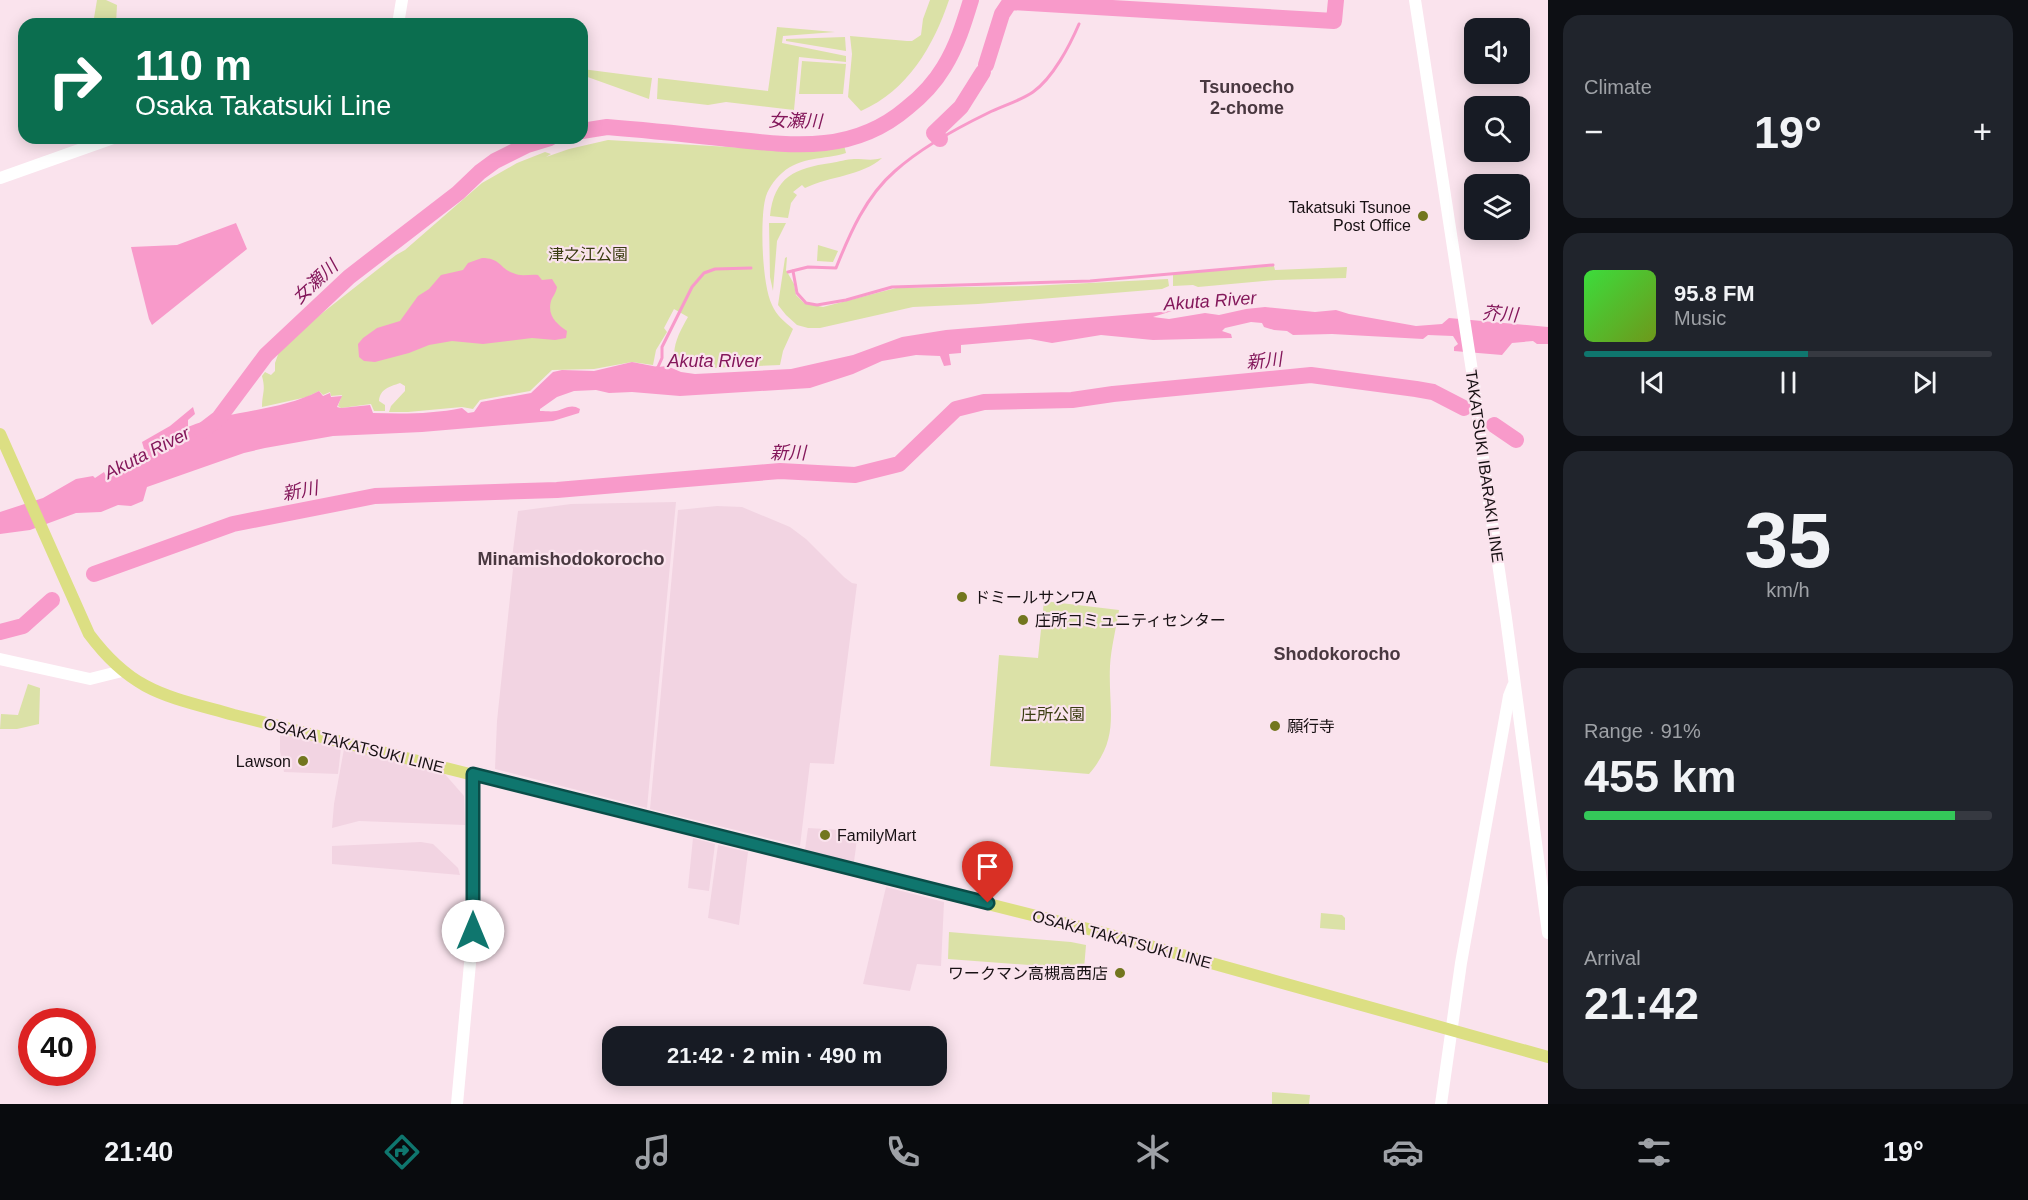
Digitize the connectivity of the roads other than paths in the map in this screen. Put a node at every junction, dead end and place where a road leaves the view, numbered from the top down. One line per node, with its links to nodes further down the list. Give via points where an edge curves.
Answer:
1 (402, 0): 3 (street)
2 (1415, 0): 9 (street, TAKATSUKI IBARAKI LINE, via 1473,374)
3 (399, 18)
4 (95, 144): 5 (street)
5 (0, 178)
6 (0, 434): 8 (main road, OSAKA TAKATSUKI LINE, via 89,634)
7 (0, 659): 8 (street, via 90,679)
8 (122, 671): 10 (main road, OSAKA TAKATSUKI LINE, via 159,693)
9 (1514, 682): 11 (street, TAKATSUKI IBARAKI LINE); 12 (street)
10 (473, 774): 12 (main road, OSAKA TAKATSUKI LINE, via 1106,933); 14 (street, via 473,931)
11 (1548, 933)
12 (1450, 1031): 13 (main road, OSAKA TAKATSUKI LINE); 15 (street)
13 (1548, 1058)
14 (457, 1104)
15 (1441, 1104)

